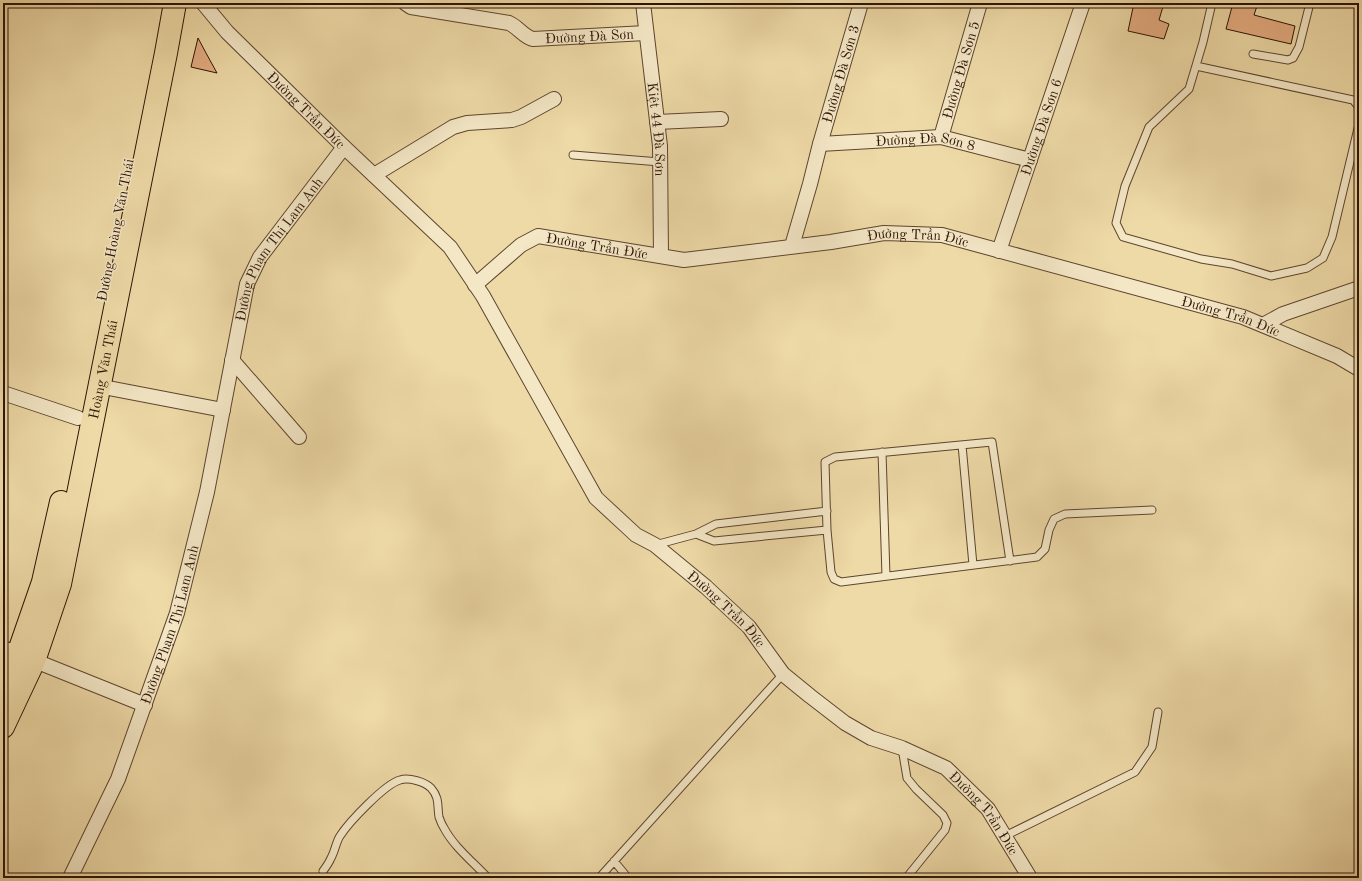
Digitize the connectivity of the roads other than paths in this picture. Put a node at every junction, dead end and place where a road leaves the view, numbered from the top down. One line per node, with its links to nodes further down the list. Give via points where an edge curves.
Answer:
1 (162, 3): 37 (main road, Đường Hoàng Văn Thái)
2 (175, 3): 34 (main road, Hoàng Văn Thái)
3 (203, 3): 21 (street, Đường Trần Đức, via 228,32)
4 (405, 3): 11 (street, Đường Đà Sơn, via 509,23 528,38)
5 (643, 3): 11 (street, Kiệt 44 Đà Sơn)
6 (862, 3): 20 (street, Đường Đà Sơn 3)
7 (980, 3): 19 (street, Đường Đà Sơn 5)
8 (1083, 3): 23 (street, Đường Đà Sơn 6)
9 (1212, 3): 13 (lane)
10 (1310, 3): 12 (lane, via 1299,47 1293,58 1288,60)
11 (646, 33): 17 (street, Kiệt 44 Đà Sơn)
12 (1253, 54)
13 (1196, 66): 15 (lane, via 1353,100); 18 (lane, via 1189,89 1149,127 1125,186 1116,223 1123,237 1271,276 1307,268 1323,258 1332,237)
14 (554, 99): 25 (street, via 512,120 467,123 453,127)
15 (1359, 107)
16 (721, 119): 17 (street)
17 (657, 122): 24 (street, Kiệt 44 Đà Sơn)
18 (1359, 124)
19 (941, 137): 20 (street, Đường Đà Sơn 8); 23 (street, Đường Đà Sơn 8)
20 (820, 144): 26 (street, Đường Đà Sơn 3)
21 (344, 147): 25 (street, Đường Trần Đức); 32 (street, Đường Phạm Thị Lam Anh, via 260,257 247,284)
22 (573, 155): 24 (lane)
23 (1030, 160): 27 (street, Đường Đà Sơn 6)
24 (660, 162): 28 (street, Kiệt 44 Đà Sơn)
25 (374, 175): 29 (street, Đường Trần Đức, via 450,247)
26 (792, 246): 27 (street, Đường Trần Đức, via 884,233 942,235); 28 (street, Đường Trần Đức, via 684,260)
27 (999, 251): 31 (street, Đường Trần Đức, via 1243,317)
28 (661, 256): 29 (street, Đường Trần Đức, via 538,236 521,245)
29 (475, 285): 45 (street, Đường Trần Đức, via 596,498 636,535)
30 (1359, 288): 31 (street, via 1283,314)
31 (1263, 325): 33 (street, Đường Trần Đức, via 1337,356)
32 (232, 360): 36 (street, Đường Phạm Thị Lam Anh); 38 (street)
33 (1359, 369)
34 (98, 386): 36 (street); 49 (main road, Hoàng Văn Thái, via 60,584)
35 (3, 394): 37 (street)
36 (223, 410): 52 (street, Đường Phạm Thị Lam Anh, via 207,492 177,613)
37 (78, 418): 49 (main road, Đường Hoàng Văn Thái, via 43,582)
38 (299, 436)
39 (962, 445): 40 (lane); 46 (lane, via 992,442); 47 (lane)
40 (882, 452): 42 (lane, via 835,456 825,462); 48 (lane)
41 (1152, 510): 46 (lane, via 1065,514 1054,519 1045,548 1037,557)
42 (827, 511): 43 (lane); 44 (lane, via 716,524)
43 (827, 530): 44 (lane, via 714,541); 48 (lane, via 834,579 841,582)
44 (696, 534): 45 (lane)
45 (655, 545): 50 (street, Đường Trần Đức, via 706,586 749,627)
46 (1010, 561): 47 (lane)
47 (973, 565): 48 (lane)
48 (886, 576)
49 (18, 654): 51 (main road, Đường Hoàng Văn Thái); 52 (street); 54 (main road, Hoàng Văn Thái)
50 (783, 674): 55 (street, Đường Trần Đức, via 845,723 871,738); 57 (lane)
51 (3, 688)
52 (145, 705): 60 (street, Đường Phạm Thị Lam Anh, via 118,779)
53 (1158, 712): 56 (lane, via 1152,747 1135,772)
54 (3, 727)
55 (902, 748): 56 (street, Đường Trần Đức, via 946,768 988,809); 59 (lane, via 907,778 943,815 947,823 945,830)
56 (1005, 836): 64 (street, Đường Trần Đức)
57 (614, 861): 62 (lane); 63 (lane)
58 (323, 871): 61 (lane, via 331,860 340,836 368,803 395,782 410,780 422,782 431,788 439,804 439,816 451,838)
59 (907, 877)
60 (70, 878)
61 (488, 878)
62 (599, 878)
63 (628, 878)
64 (1030, 878)

